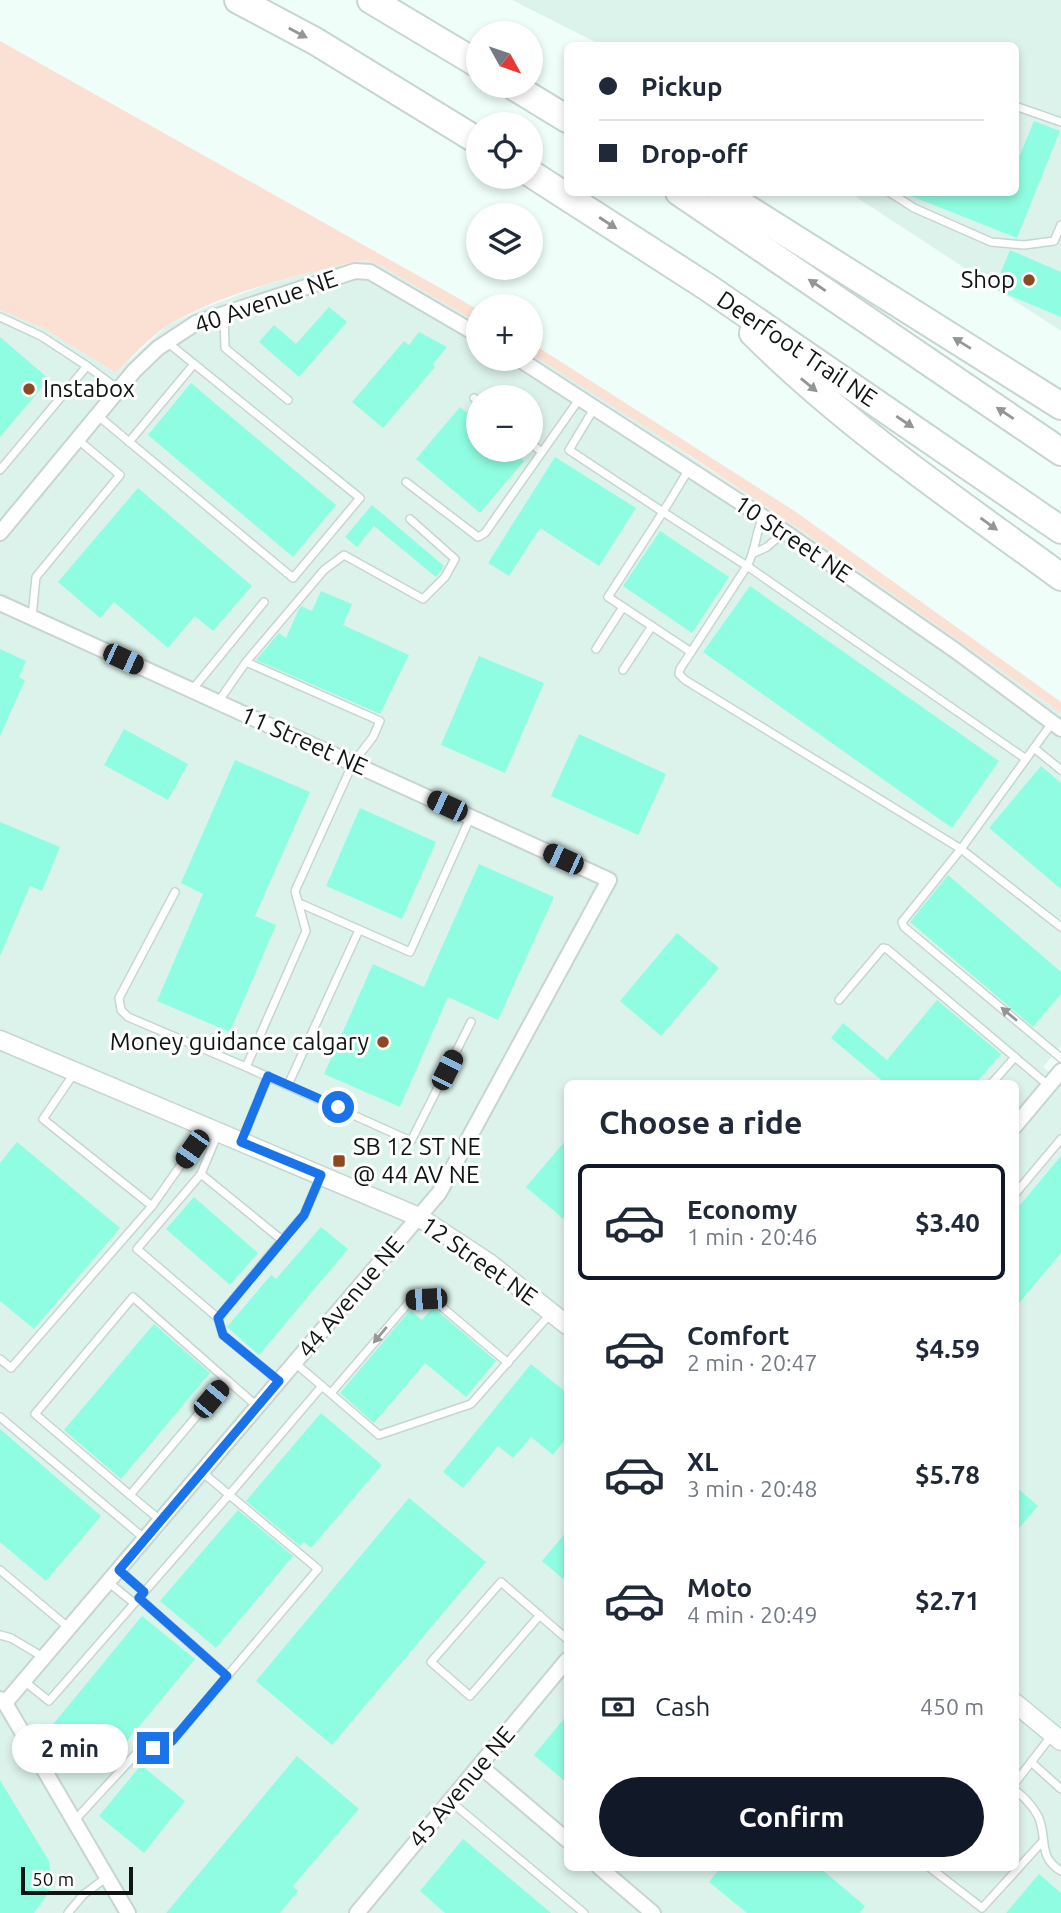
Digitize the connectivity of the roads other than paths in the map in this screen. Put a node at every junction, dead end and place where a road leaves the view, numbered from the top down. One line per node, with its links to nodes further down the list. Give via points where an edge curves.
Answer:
1 (238, 0): 12 (highway, one-way to 12, via 315,41)
2 (371, 0): 3 (highway)
3 (420, 28): 4 (highway); 5 (highway)
4 (466, 51)
5 (466, 57)
6 (543, 91): 8 (highway)
7 (533, 98): 10 (highway)
8 (564, 101)
9 (1019, 107): 11 (lane)
10 (564, 117)
11 (1061, 122)
12 (466, 134)
13 (543, 181): 14 (highway, Deerfoot Trail NE, one-way to 14)
14 (564, 195)
15 (566, 196): 20 (highway, Deerfoot Trail NE, one-way to 20)
16 (685, 196): 37 (highway, one-way to 16)
17 (727, 196): 31 (highway, one-way to 17)
18 (895, 196): 19 (lane, via 991,242 1024,245 1054,241)
19 (1061, 225)
20 (707, 287): 45 (highway, Deerfoot Trail NE, one-way to 45); 50 (highway, one-way to 50, via 787,368 887,449)
21 (224, 314): 23 (street, 40 Avenue NE, via 355,271 370,272); 24 (street, 40 Avenue NE, via 196,323); 30 (lane, via 225,348)
22 (0, 317): 26 (lane)
23 (466, 328)
24 (166, 342): 25 (lane); 28 (street, 40 Avenue NE)
25 (194, 364): 35 (lane); 35 (lane, via 360,499 293,578)
26 (87, 366): 28 (lane); 40 (lane)
27 (538, 371): 29 (street, 10 Street NE)
28 (118, 389): 33 (street, 40 Avenue NE)
29 (580, 397): 32 (street, 10 Street NE); 36 (lane)
30 (288, 400)
31 (1061, 406)
32 (596, 407): 39 (street, 10 Street NE); 42 (lane, via 569,450)
33 (96, 415): 34 (street, 40 Avenue NE); 35 (lane)
34 (76, 439): 47 (street, 40 Avenue NE); 54 (lane, via 120,475 36,577)
35 (129, 442)
36 (543, 451)
37 (1061, 452)
38 (535, 462): 41 (lane, via 478,537)
39 (689, 469): 42 (lane); 43 (street, 10 Street NE)
40 (0, 470)
41 (407, 482)
42 (663, 512): 49 (lane); 53 (lane, via 608,597)
43 (763, 517): 46 (street, 10 Street NE); 48 (lane)
44 (410, 519): 58 (lane, via 455,559 423,599 344,555 324,570)
45 (1061, 530)
46 (784, 532): 48 (lane); 62 (street, 10 Street NE)
47 (0, 533)
48 (754, 553): 49 (lane)
49 (747, 566): 57 (lane); 64 (lane)
50 (1061, 577)
51 (264, 602): 60 (lane)
52 (0, 603): 54 (street, 11 Street NE)
53 (623, 607): 55 (lane); 56 (lane)
54 (32, 618): 60 (street, 11 Street NE)
55 (652, 626): 57 (lane); 59 (lane)
56 (596, 649)
57 (691, 652): 68 (lane, via 680,669 685,680)
58 (246, 662): 61 (lane); 65 (lane, via 380,721)
59 (623, 670)
60 (192, 690): 61 (street, 11 Street NE)
61 (218, 702): 65 (street, 11 Street NE)
62 (1057, 726): 63 (lane)
63 (1034, 748): 64 (lane); 66 (lane)
64 (1026, 759): 68 (lane)
65 (353, 763): 67 (street, 11 Street NE); 71 (lane, via 295,891)
66 (1061, 770)
67 (471, 817): 69 (street, 11 Street NE); 73 (lane, via 410,952)
68 (961, 849): 72 (lane); 78 (lane, one-way to 68, via 904,927 902,922)
69 (609, 880): 94 (street, 44 Avenue NE, via 439,1193)
70 (175, 892): 79 (lane, via 119,998 121,1010)
71 (299, 903): 73 (lane); 79 (lane, via 306,931)
72 (1061, 927)
73 (359, 930): 84 (lane)
74 (839, 1000): 77 (lane, via 883,948 887,949)
75 (471, 1022): 84 (lane, via 411,1141)
76 (0, 1040): 81 (street, 12 Street NE)
77 (1015, 1057): 83 (lane); 85 (lane)
78 (1061, 1058)
79 (246, 1067): 82 (lane)
80 (1061, 1071): 85 (street)
81 (75, 1072): 87 (street, 12 Street NE); 93 (lane, via 43,1119)
82 (268, 1076): 84 (lane); 89 (lane)
83 (995, 1080)
84 (288, 1084)
85 (1049, 1086): 86 (street)
86 (1019, 1121)
87 (210, 1129): 89 (street, 12 Street NE); 90 (lane); 93 (lane)
88 (1061, 1139): 92 (lane)
89 (241, 1142): 91 (street, 12 Street NE)
90 (201, 1174): 95 (lane); 96 (lane, via 137,1249)
91 (321, 1175): 94 (street, 12 Street NE); 95 (lane, via 304,1215)
92 (1019, 1189)
93 (152, 1206): 98 (lane, via 11,1368)
94 (419, 1217): 97 (street, 12 Street NE, via 489,1263); 99 (street, 44 Avenue NE)
95 (282, 1240): 96 (lane)
96 (218, 1318): 102 (lane, via 223,1335)
97 (563, 1321): 100 (lane)
98 (0, 1359)
99 (295, 1363): 102 (street, 44 Avenue NE); 103 (lane)
100 (508, 1363): 104 (lane, via 471,1404 379,1435); 104 (lane, one-way to 104, via 435,1301 411,1300)
101 (227, 1380): 105 (lane); 108 (lane); 108 (lane, via 133,1297 61,1382 35,1414)
102 (279, 1381): 105 (street, 44 Avenue NE)
103 (322, 1386): 104 (lane); 109 (lane)
104 (331, 1393)
105 (257, 1406): 107 (street, 44 Avenue NE)
106 (0, 1417): 111 (lane)
107 (202, 1472): 109 (lane); 110 (street, 44 Avenue NE)
108 (130, 1495): 110 (lane)
109 (229, 1495): 115 (lane); 122 (lane, via 318,1569)
110 (160, 1521): 111 (street, 44 Avenue NE)
111 (145, 1539): 113 (street, 44 Avenue NE)
112 (0, 1570): 117 (lane)
113 (119, 1570): 114 (street, 44 Avenue NE); 115 (lane)
114 (108, 1582): 115 (lane); 117 (street, 44 Avenue NE)
115 (139, 1598): 122 (lane); 123 (lane, via 48,1701)
116 (540, 1615): 116 (lane, via 501,1582 431,1662 470,1696); 119 (lane)
117 (69, 1628): 120 (street, 44 Avenue NE)
118 (0, 1635): 120 (lane)
119 (564, 1636)
120 (44, 1657): 123 (street, 44 Avenue NE)
121 (564, 1664): 128 (street, 45 Avenue NE)
122 (227, 1676): 133 (lane, via 172,1741 135,1755)
123 (24, 1681): 125 (street, 44 Avenue NE)
124 (1019, 1706): 126 (street)
125 (4, 1709): 133 (street)
126 (1059, 1740): 127 (lane)
127 (1031, 1762): 129 (lane); 130 (lane)
128 (480, 1766): 132 (street, 45 Avenue NE); 134 (street)
129 (1019, 1778)
130 (1061, 1789)
131 (1019, 1793): 135 (lane, via 1038,1817)
132 (450, 1801): 144 (street, 45 Avenue NE); 145 (lane)
133 (74, 1821): 141 (street)
134 (564, 1837)
135 (1043, 1841): 136 (lane); 140 (lane, via 1047,1860)
136 (1019, 1867)
137 (604, 1871): 146 (street)
138 (934, 1871): 139 (lane, via 982,1908)
139 (1016, 1871)
140 (1061, 1871)
141 (107, 1877): 142 (lane); 143 (street)
142 (68, 1913)
143 (128, 1913)
144 (357, 1913)
145 (584, 1913)
146 (653, 1913)

